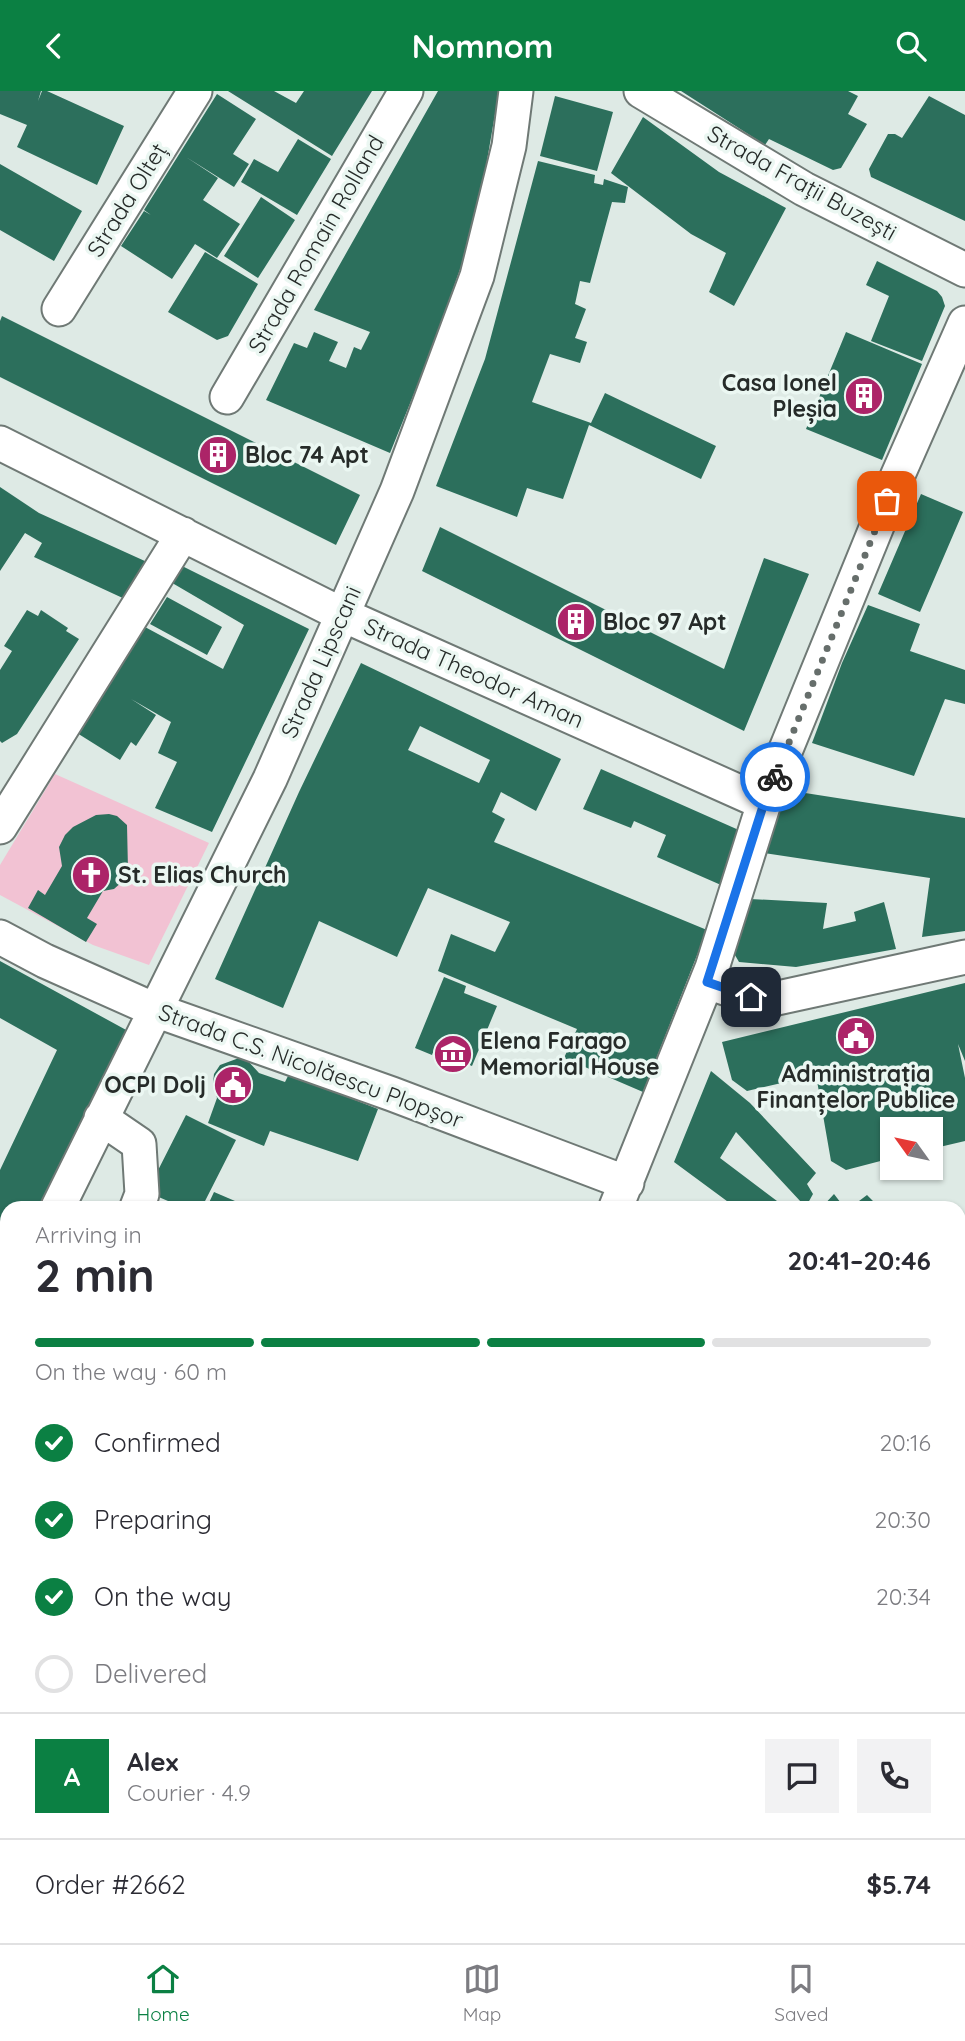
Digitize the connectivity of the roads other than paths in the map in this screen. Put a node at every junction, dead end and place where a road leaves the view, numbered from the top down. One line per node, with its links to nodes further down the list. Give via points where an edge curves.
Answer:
1 (195, 91): 6 (street, Strada Olteț)
2 (406, 91): 8 (street, Strada Romain Rolland)
3 (516, 91): 11 (street, Strada Lipscani, via 509,146 477,276 397,491)
4 (641, 91): 5 (street, Strada Frații Buzești, via 804,188)
5 (965, 270)
6 (59, 309)
7 (965, 323): 12 (street)
8 (227, 397)
9 (0, 443): 10 (street, Strada Theodor Aman)
10 (183, 534): 11 (street, Strada Theodor Aman); 13 (street)
11 (341, 614): 12 (street, Strada Theodor Aman); 17 (street, Strada Lipscani, via 270,779)
12 (764, 803): 16 (street)
13 (0, 827)
14 (0, 937): 17 (street, Strada C.S. Nicolăescu Plopșor)
15 (965, 957): 16 (street, via 773,999 751,997)
16 (707, 982): 19 (street)
17 (155, 1010): 18 (street, Strada Lipscani); 19 (street, Strada C.S. Nicolăescu Plopșor, via 392,1094)
18 (101, 1118): 20 (street, Strada Lipscani); 21 (street, via 139,1145)
19 (622, 1195)
20 (61, 1201)
21 (139, 1201)

